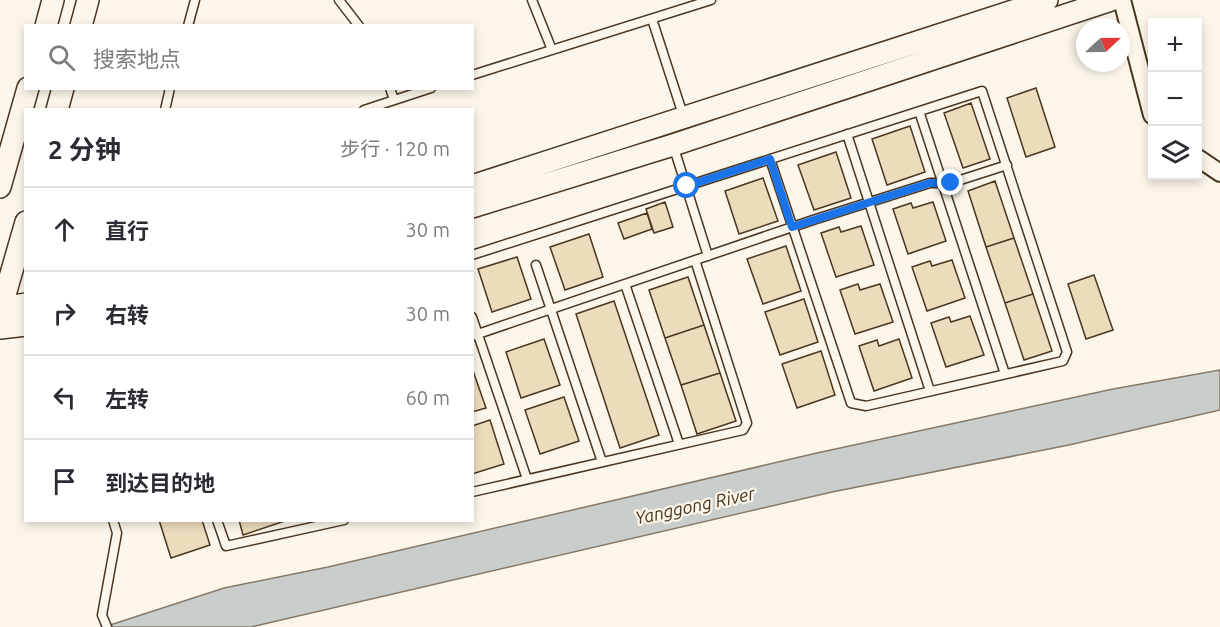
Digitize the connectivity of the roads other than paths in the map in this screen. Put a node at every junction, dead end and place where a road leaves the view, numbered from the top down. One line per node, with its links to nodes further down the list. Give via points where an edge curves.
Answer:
1 (53, 0): 11 (street)
2 (88, 0): 12 (street)
3 (195, 0): 13 (lane)
4 (339, 0): 14 (lane)
5 (532, 0): 15 (lane)
6 (711, 0): 10 (lane)
7 (1047, 0): 28 (street)
8 (1111, 0): 30 (street)
9 (1122, 0): 23 (street)
10 (652, 19): 15 (lane); 28 (lane)
11 (47, 24)
12 (82, 24)
13 (189, 24)
14 (357, 24)
15 (552, 50): 16 (lane)
16 (474, 74)
17 (27, 90): 38 (street)
18 (62, 90): 24 (street)
19 (170, 90): 25 (lane)
20 (391, 90): 22 (lane)
21 (425, 90): 22 (lane)
22 (394, 100): 26 (lane)
23 (1148, 100)
24 (58, 108)
25 (165, 108)
26 (370, 108)
27 (919, 111): 29 (lane); 33 (lane, via 982,91); 35 (lane)
28 (684, 120): 36 (street)
29 (847, 134): 31 (lane); 39 (lane)
30 (673, 144): 37 (lane); 40 (street)
31 (770, 159): 37 (lane); 41 (lane)
32 (1202, 161): 34 (street)
33 (1007, 165): 35 (lane); 53 (lane, via 1067,352 1063,361)
34 (1220, 173)
35 (942, 183): 39 (lane, via 930,183); 53 (lane)
36 (474, 185)
37 (687, 186): 43 (lane); 44 (lane)
38 (0, 187)
39 (869, 202): 41 (lane); 54 (lane)
40 (474, 206)
41 (792, 227): 44 (lane); 54 (lane, via 851,403 866,406)
42 (24, 229): 50 (street)
43 (474, 254)
44 (708, 256): 45 (lane)
45 (694, 260): 47 (lane); 55 (lane, via 747,423 742,430)
46 (536, 266): 49 (lane)
47 (625, 284): 49 (lane); 55 (lane)
48 (24, 305): 50 (street)
49 (551, 309): 52 (lane); 56 (lane)
50 (0, 314): 51 (street)
51 (24, 324)
52 (475, 335): 57 (lane)
53 (1005, 374): 54 (lane)
54 (930, 391)
55 (679, 444): 56 (lane)
56 (602, 462): 57 (lane)
57 (527, 479): 58 (lane)
58 (474, 492)
59 (113, 522): 64 (lane, via 117,533 102,615)
60 (219, 522): 63 (lane, via 226,546)
61 (298, 522): 63 (lane)
62 (335, 522): 63 (lane)
63 (300, 530)
64 (107, 627)

